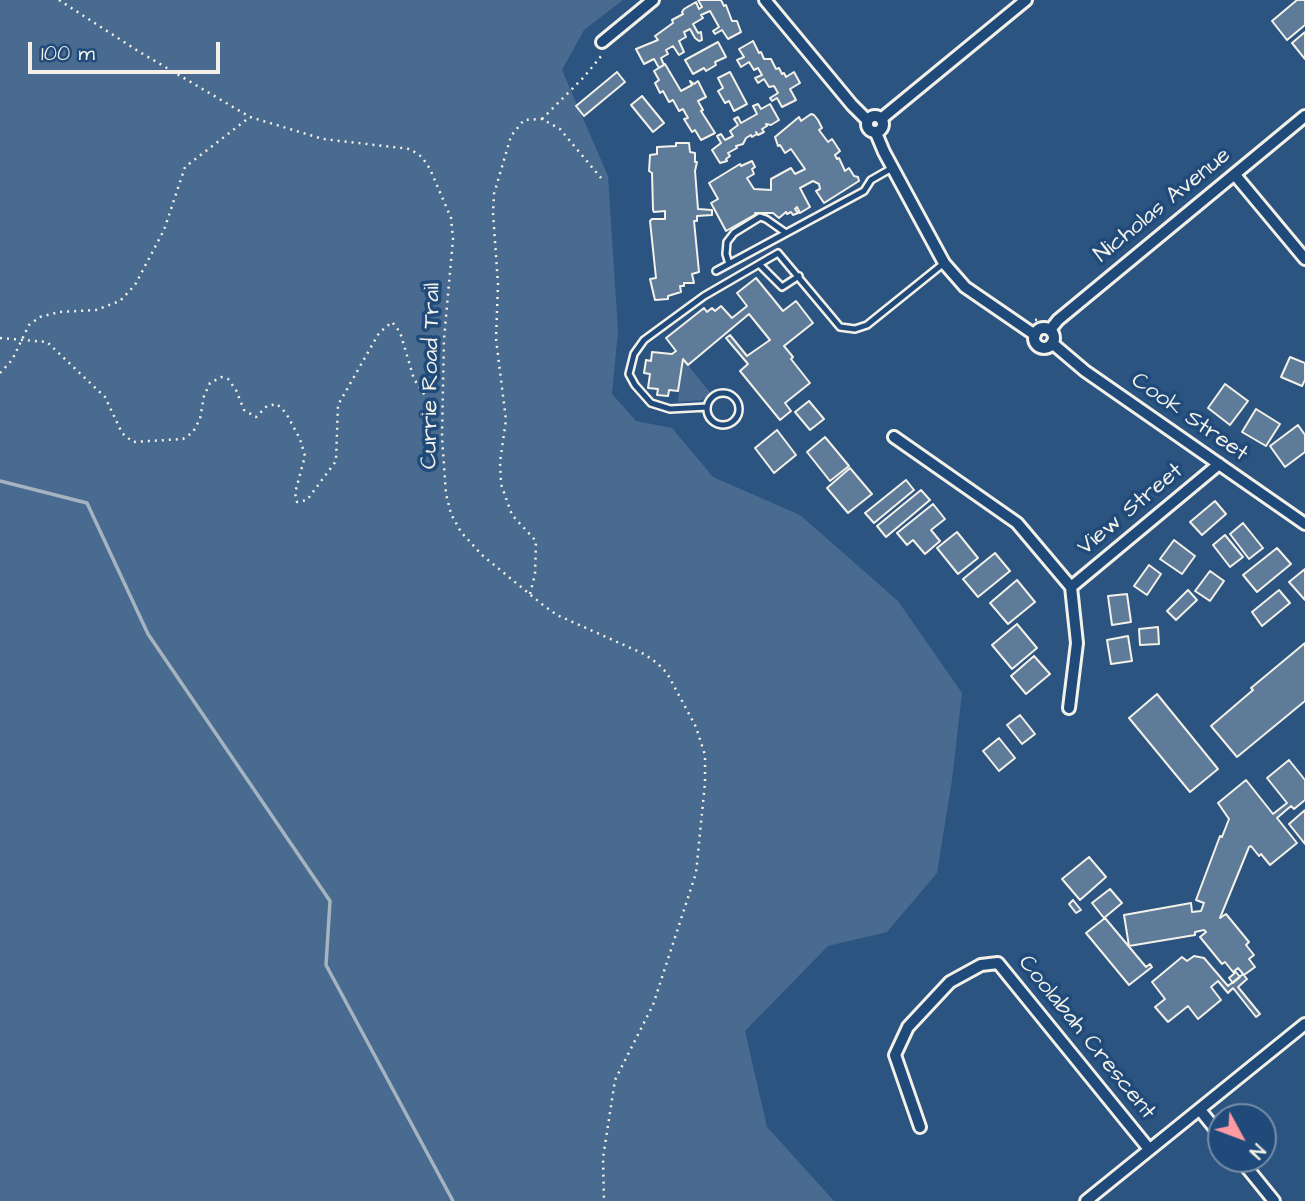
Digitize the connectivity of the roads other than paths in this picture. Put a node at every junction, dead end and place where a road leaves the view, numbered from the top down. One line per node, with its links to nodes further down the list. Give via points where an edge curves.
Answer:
1 (653, 0): 4 (street)
2 (765, 0): 7 (street)
3 (1026, 0): 6 (street)
4 (602, 41)
5 (1305, 116): 10 (street, Nicholas Avenue)
6 (881, 119): 7 (street); 8 (street, via 883,127)
7 (867, 120): 8 (street, via 868,130)
8 (876, 133): 9 (street)
9 (892, 168): 11 (lane, via 870,180 864,191); 13 (street)
10 (1235, 175): 12 (street); 18 (street, Nicholas Avenue)
11 (786, 233): 14 (lane); 14 (lane, via 760,217 727,242)
12 (1305, 258)
13 (944, 263): 17 (lane, via 867,325 855,329 840,327); 19 (street, via 965,287)
14 (729, 264): 16 (lane)
15 (759, 264): 17 (lane, via 782,287); 17 (lane, via 778,253); 21 (lane, via 704,296 645,340 634,354 629,374 651,402 670,408)
16 (716, 271)
17 (799, 276)
18 (1049, 330): 19 (street, via 1041,329); 20 (street)
19 (1035, 335): 20 (street, via 1041,347)
20 (1052, 343): 23 (street, Cook Street)
21 (707, 407): 21 (lane, via 712,397 723,393 733,396 740,411 724,426 710,418)
22 (894, 437): 25 (street, via 1017,523)
23 (1219, 464): 24 (street, Cook Street); 25 (street, View Street)
24 (1305, 524)
25 (1071, 587): 26 (street, via 1077,643)
26 (1069, 708)
27 (1305, 1024): 28 (street)
28 (1200, 1110): 29 (street); 31 (street)
29 (1207, 1119)
30 (920, 1128): 31 (street, Coolabah Crescent, via 895,1055 908,1027 950,982 981,965 998,963)
31 (1149, 1149): 33 (street)
32 (1251, 1173): 34 (street)
33 (1086, 1201)
34 (1273, 1201)

